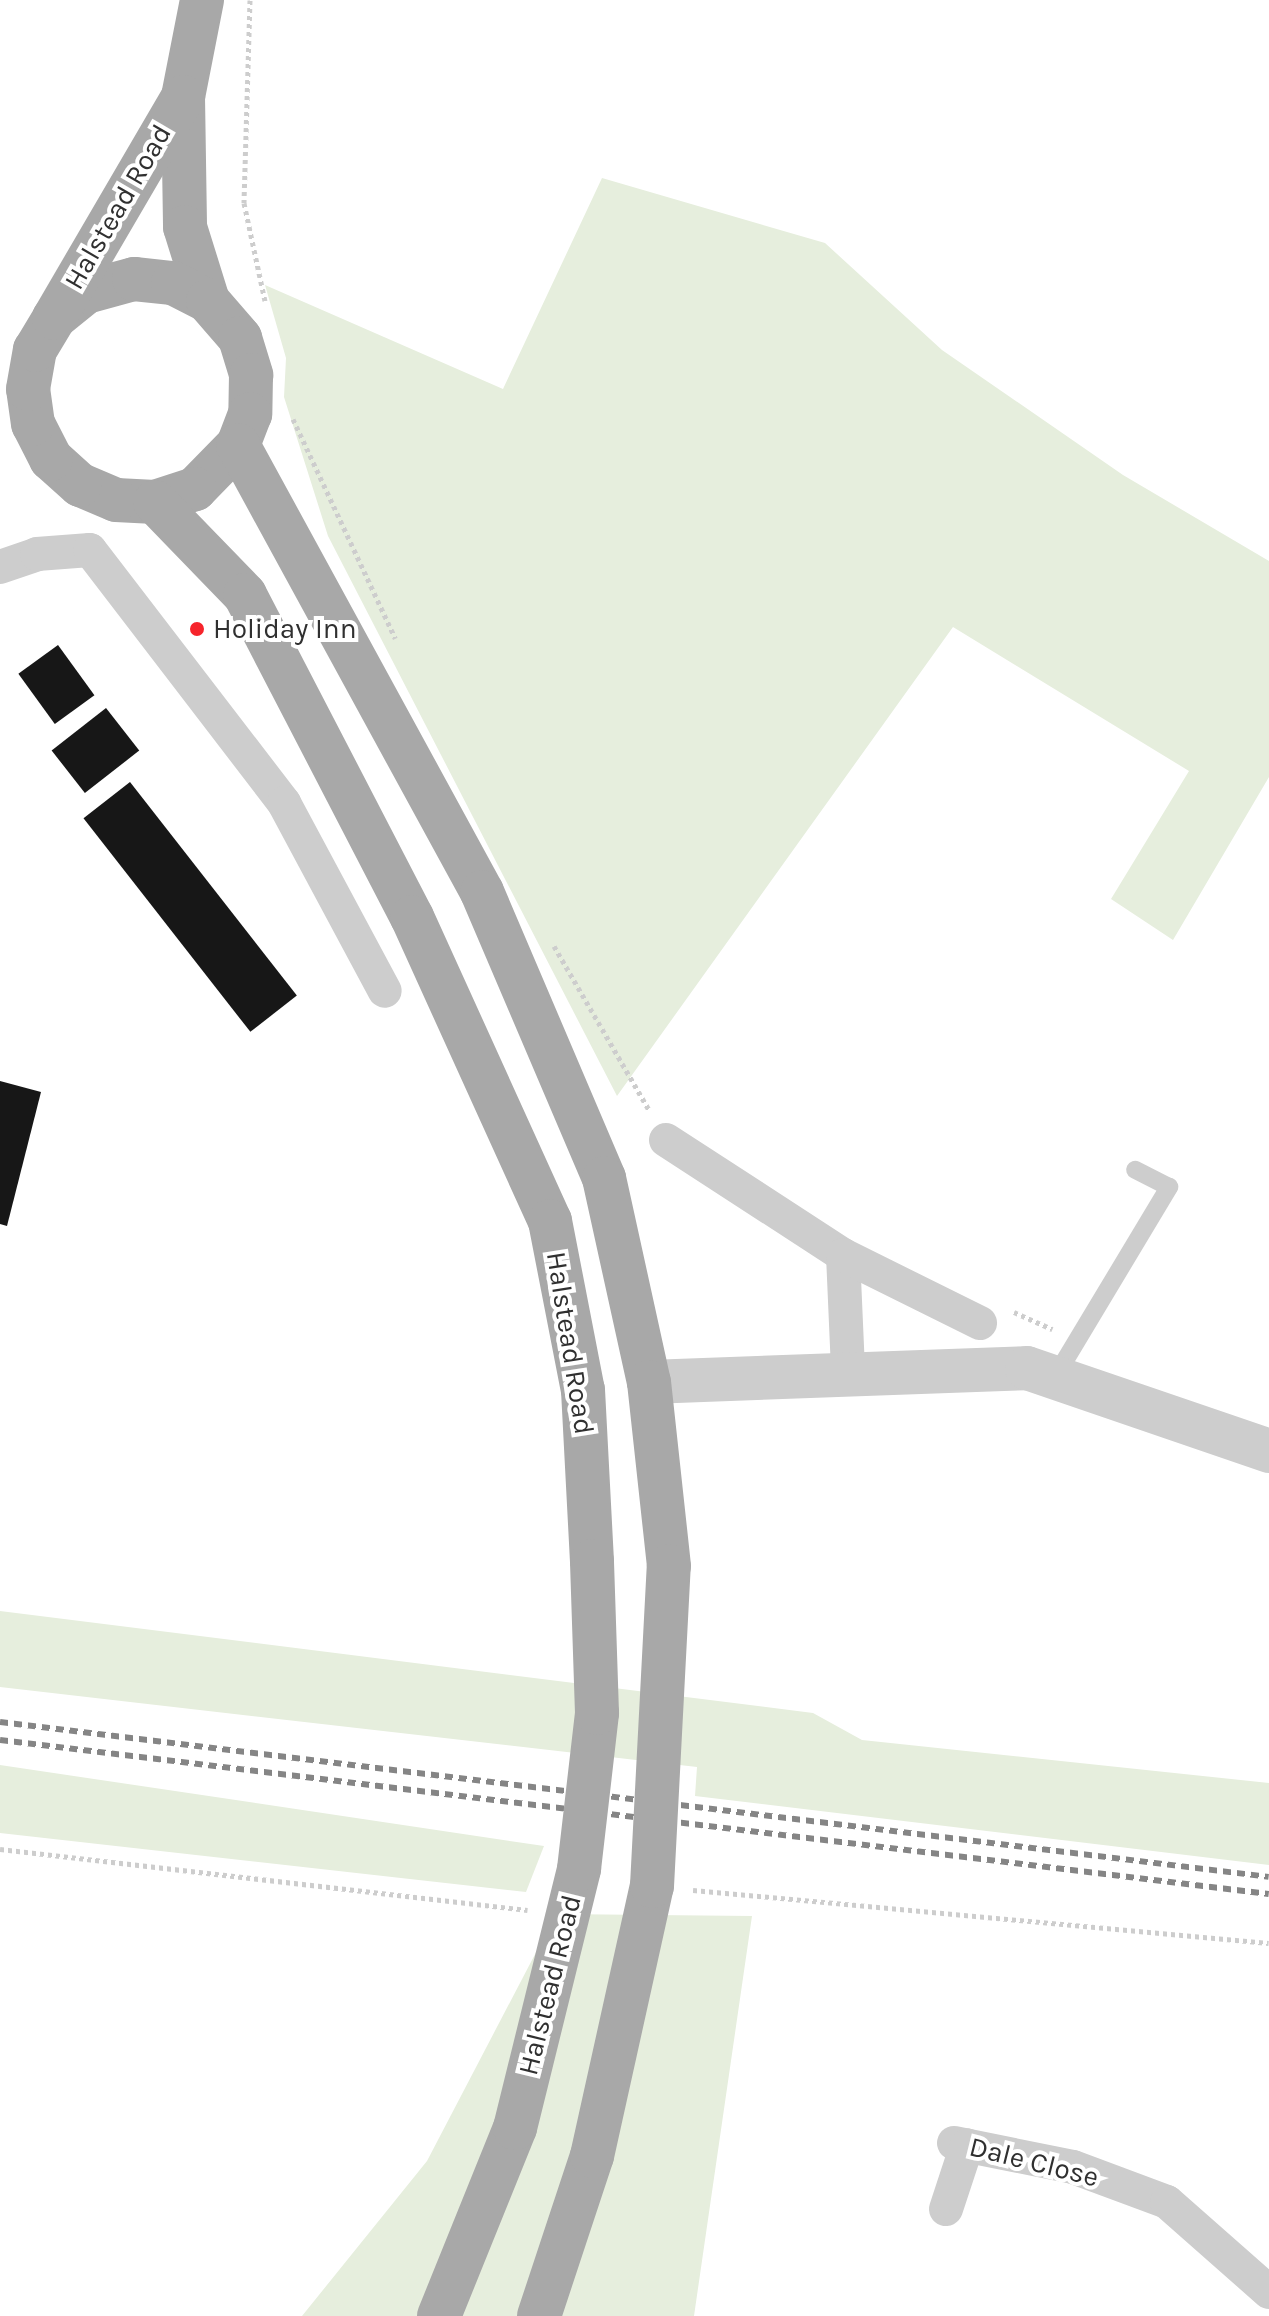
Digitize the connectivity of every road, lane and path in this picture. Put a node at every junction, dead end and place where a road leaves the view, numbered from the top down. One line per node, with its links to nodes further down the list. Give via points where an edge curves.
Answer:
1 (202, 0): 3 (main road, Halstead Road)
2 (250, 0): 5 (path, via 244,203)
3 (183, 97): 4 (main road, Halstead Road, via 185,227); 6 (main road, Halstead Road)
4 (208, 301): 6 (main road, via 173,283 134,279 86,292); 9 (main road, via 240,338 251,375 250,414)
5 (266, 306)
6 (54, 318): 7 (main road)
7 (14, 393): 10 (main road, via 51,459 80,485 116,500)
8 (289, 410): 12 (path)
9 (238, 445): 10 (main road, via 195,489); 21 (main road, via 482,892 604,1178)
10 (155, 502): 29 (main road, Halstead Road, bridge, via 245,595 412,917 550,1221 583,1390 597,1713 579,1869 515,2128)
11 (0, 567): 14 (street, via 37,554 90,550 284,803)
12 (398, 644)
13 (550, 939): 15 (path)
14 (385, 991)
15 (666, 1140): 17 (street)
16 (1135, 1170): 20 (lane, via 1169,1187)
17 (843, 1255): 18 (street); 19 (street)
18 (980, 1323)
19 (848, 1370): 20 (street, via 1027,1368); 21 (street)
20 (1055, 1377): 22 (street)
21 (649, 1382): 24 (main road, bridge, via 669,1566)
22 (1269, 1451)
23 (0, 1849): 25 (path)
24 (652, 1886): 26 (path); 30 (main road, via 592,2156)
25 (513, 1909)
26 (1269, 1943)
27 (946, 2209): 28 (street, Dale Close, via 960,2144 1073,2167 1167,2202)
28 (1269, 2292)
29 (439, 2316)
30 (539, 2316)

